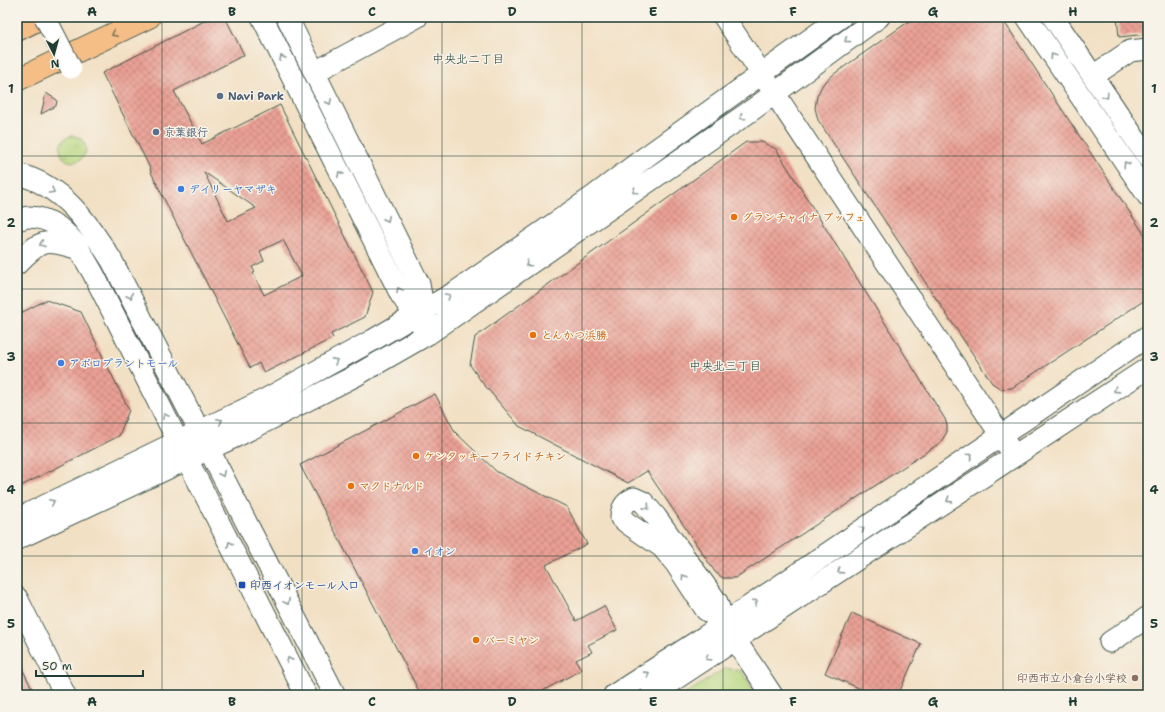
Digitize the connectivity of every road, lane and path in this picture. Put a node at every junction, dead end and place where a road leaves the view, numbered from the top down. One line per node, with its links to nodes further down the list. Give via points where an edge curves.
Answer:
1 (44, 17): 11 (highway); 13 (street, bridge)
2 (149, 17): 17 (highway, one-way to 17)
3 (262, 17): 25 (street, one-way to 3, via 401,295)
4 (287, 17): 14 (street)
5 (417, 17): 14 (street)
6 (724, 17): 15 (street)
7 (841, 17): 15 (street)
8 (879, 17): 18 (street, one-way to 18)
9 (1027, 17): 21 (street, one-way to 9)
10 (1053, 17): 16 (street)
11 (17, 30)
12 (1148, 49): 16 (street, via 1130,51)
13 (71, 68)
14 (315, 72): 25 (street, one-way to 25, via 419,284)
15 (762, 74): 18 (street); 25 (street, one-way to 15, via 460,289 594,196)
16 (1093, 76): 19 (street, one-way to 19)
17 (17, 80)
18 (774, 94): 26 (street, one-way to 26); 30 (street)
19 (1145, 148)
20 (17, 174): 29 (street, one-way to 29, via 28,177 58,194 77,211 94,232 112,261)
21 (1148, 196)
22 (17, 220): 23 (street, via 30,217 58,226)
23 (79, 249): 24 (street, one-way to 24, via 56,242 45,242 33,248); 31 (street, one-way to 23)
24 (17, 264)
25 (420, 313): 26 (street); 29 (street, one-way to 25, via 266,399)
26 (428, 334): 32 (street, via 355,376)
27 (1148, 336): 30 (street)
28 (1148, 368): 33 (street, one-way to 33)
29 (199, 431): 31 (street); 32 (street)
30 (1000, 435): 33 (street); 40 (street, one-way to 30)
31 (178, 441): 34 (street); 35 (street, one-way to 31)
32 (209, 450): 34 (street); 44 (street, one-way to 44)
33 (1015, 456): 40 (street, one-way to 40)
34 (188, 460): 36 (street); 43 (street, one-way to 34)
35 (17, 519)
36 (17, 540)
37 (17, 598): 42 (street)
38 (711, 606): 38 (street, one-way to 38, via 662,547 622,518 621,511 628,501 634,498 643,502 656,517); 40 (street)
39 (1148, 617): 41 (street)
40 (730, 631): 45 (street, one-way to 40); 46 (street, one-way to 46); 47 (street)
41 (1110, 642)
42 (65, 695)
43 (306, 695)
44 (335, 695)
45 (614, 695)
46 (651, 695)
47 (772, 695)

